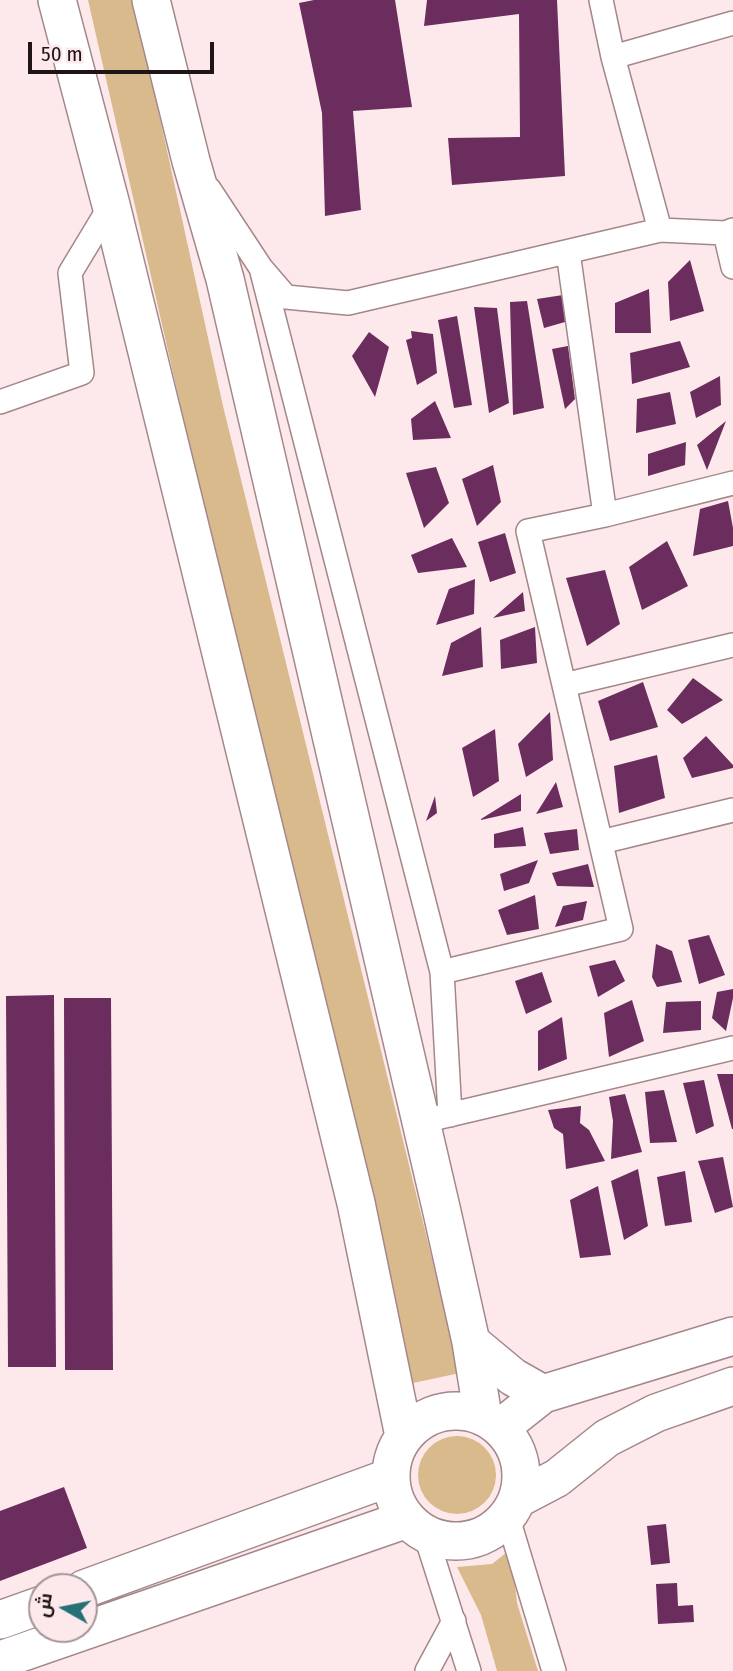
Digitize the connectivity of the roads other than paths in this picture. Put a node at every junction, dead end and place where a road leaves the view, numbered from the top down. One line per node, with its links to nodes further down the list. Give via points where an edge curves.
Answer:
1 (57, 0): 7 (main road)
2 (151, 0): 6 (main road)
3 (601, 0): 5 (street)
4 (733, 23): 5 (street)
5 (613, 57): 8 (street)
6 (191, 161): 12 (street); 22 (main road, via 225,279)
7 (111, 205): 13 (street, via 70,273 82,373); 28 (main road, via 356,1203)
8 (660, 230): 9 (street); 10 (street)
9 (729, 231): 11 (street)
10 (568, 252): 12 (street, via 348,303 286,297); 15 (street)
11 (733, 267)
12 (261, 268): 20 (street)
13 (0, 402)
14 (733, 483): 15 (street)
15 (605, 515): 17 (street, via 528,531)
16 (733, 645): 17 (street)
17 (564, 685): 19 (street)
18 (733, 810): 19 (street)
19 (601, 842): 20 (street, via 621,929)
20 (442, 972): 22 (street)
21 (733, 1048): 22 (street)
22 (435, 1119): 24 (main road)
23 (733, 1336): 26 (main road)
24 (471, 1342): 26 (main road); 27 (main road)
25 (733, 1386): 30 (main road, via 656,1413 607,1438)
26 (542, 1394): 27 (main road)
27 (492, 1422): 28 (main road, via 462,1410 440,1412 420,1421); 30 (main road, via 512,1443 519,1461 521,1480)
28 (404, 1436): 29 (main road, via 394,1455)
29 (391, 1477): 31 (main road, via 398,1507); 32 (main road)
30 (512, 1507): 31 (main road, via 495,1528 469,1539 442,1540); 39 (street)
31 (416, 1526): 35 (street); 36 (main road)
32 (98, 1584)
33 (28, 1610): 34 (main road)
34 (0, 1620)
35 (454, 1620): 37 (street); 38 (street)
36 (0, 1660)
37 (427, 1671)
38 (469, 1671)
39 (554, 1671)

